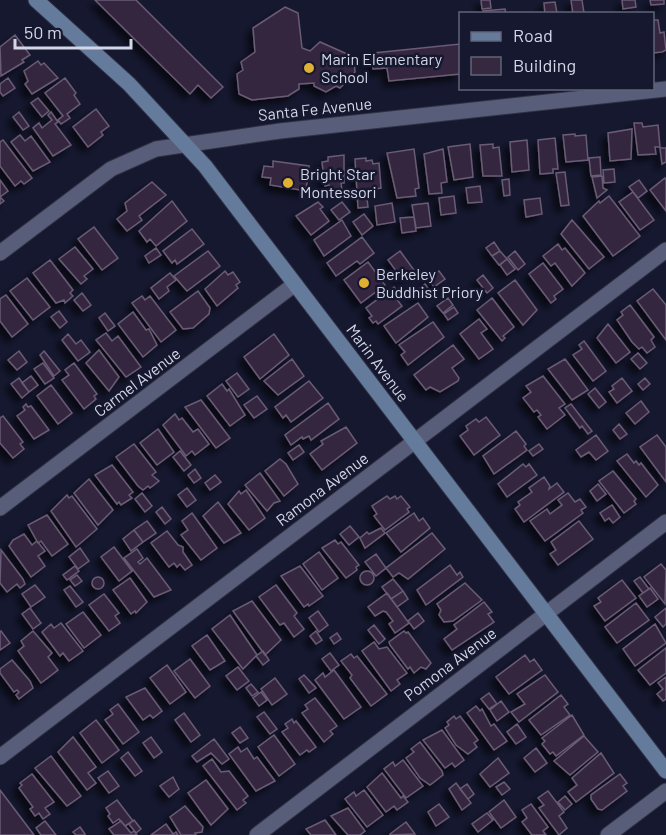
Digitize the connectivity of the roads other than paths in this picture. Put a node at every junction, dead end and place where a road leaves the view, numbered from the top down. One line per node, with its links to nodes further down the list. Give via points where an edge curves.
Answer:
1 (36, 0): 3 (main road, Marin Avenue, via 129,84)
2 (666, 89): 3 (street, Santa Fe Avenue)
3 (184, 144): 5 (street, Santa Fe Avenue, via 156,149 111,169); 6 (main road, Marin Avenue)
4 (666, 250): 7 (street, Ramona Avenue)
5 (0, 253)
6 (295, 284): 7 (main road, Marin Avenue); 8 (street, Carmel Avenue)
7 (415, 441): 10 (main road, Marin Avenue); 11 (street, Ramona Avenue)
8 (0, 508)
9 (666, 522): 10 (street, Pomona Avenue)
10 (547, 613): 12 (main road, Marin Avenue); 14 (street, Pomona Avenue)
11 (0, 757)
12 (666, 771)
13 (666, 791): 15 (street)
14 (257, 835)
15 (608, 835)

